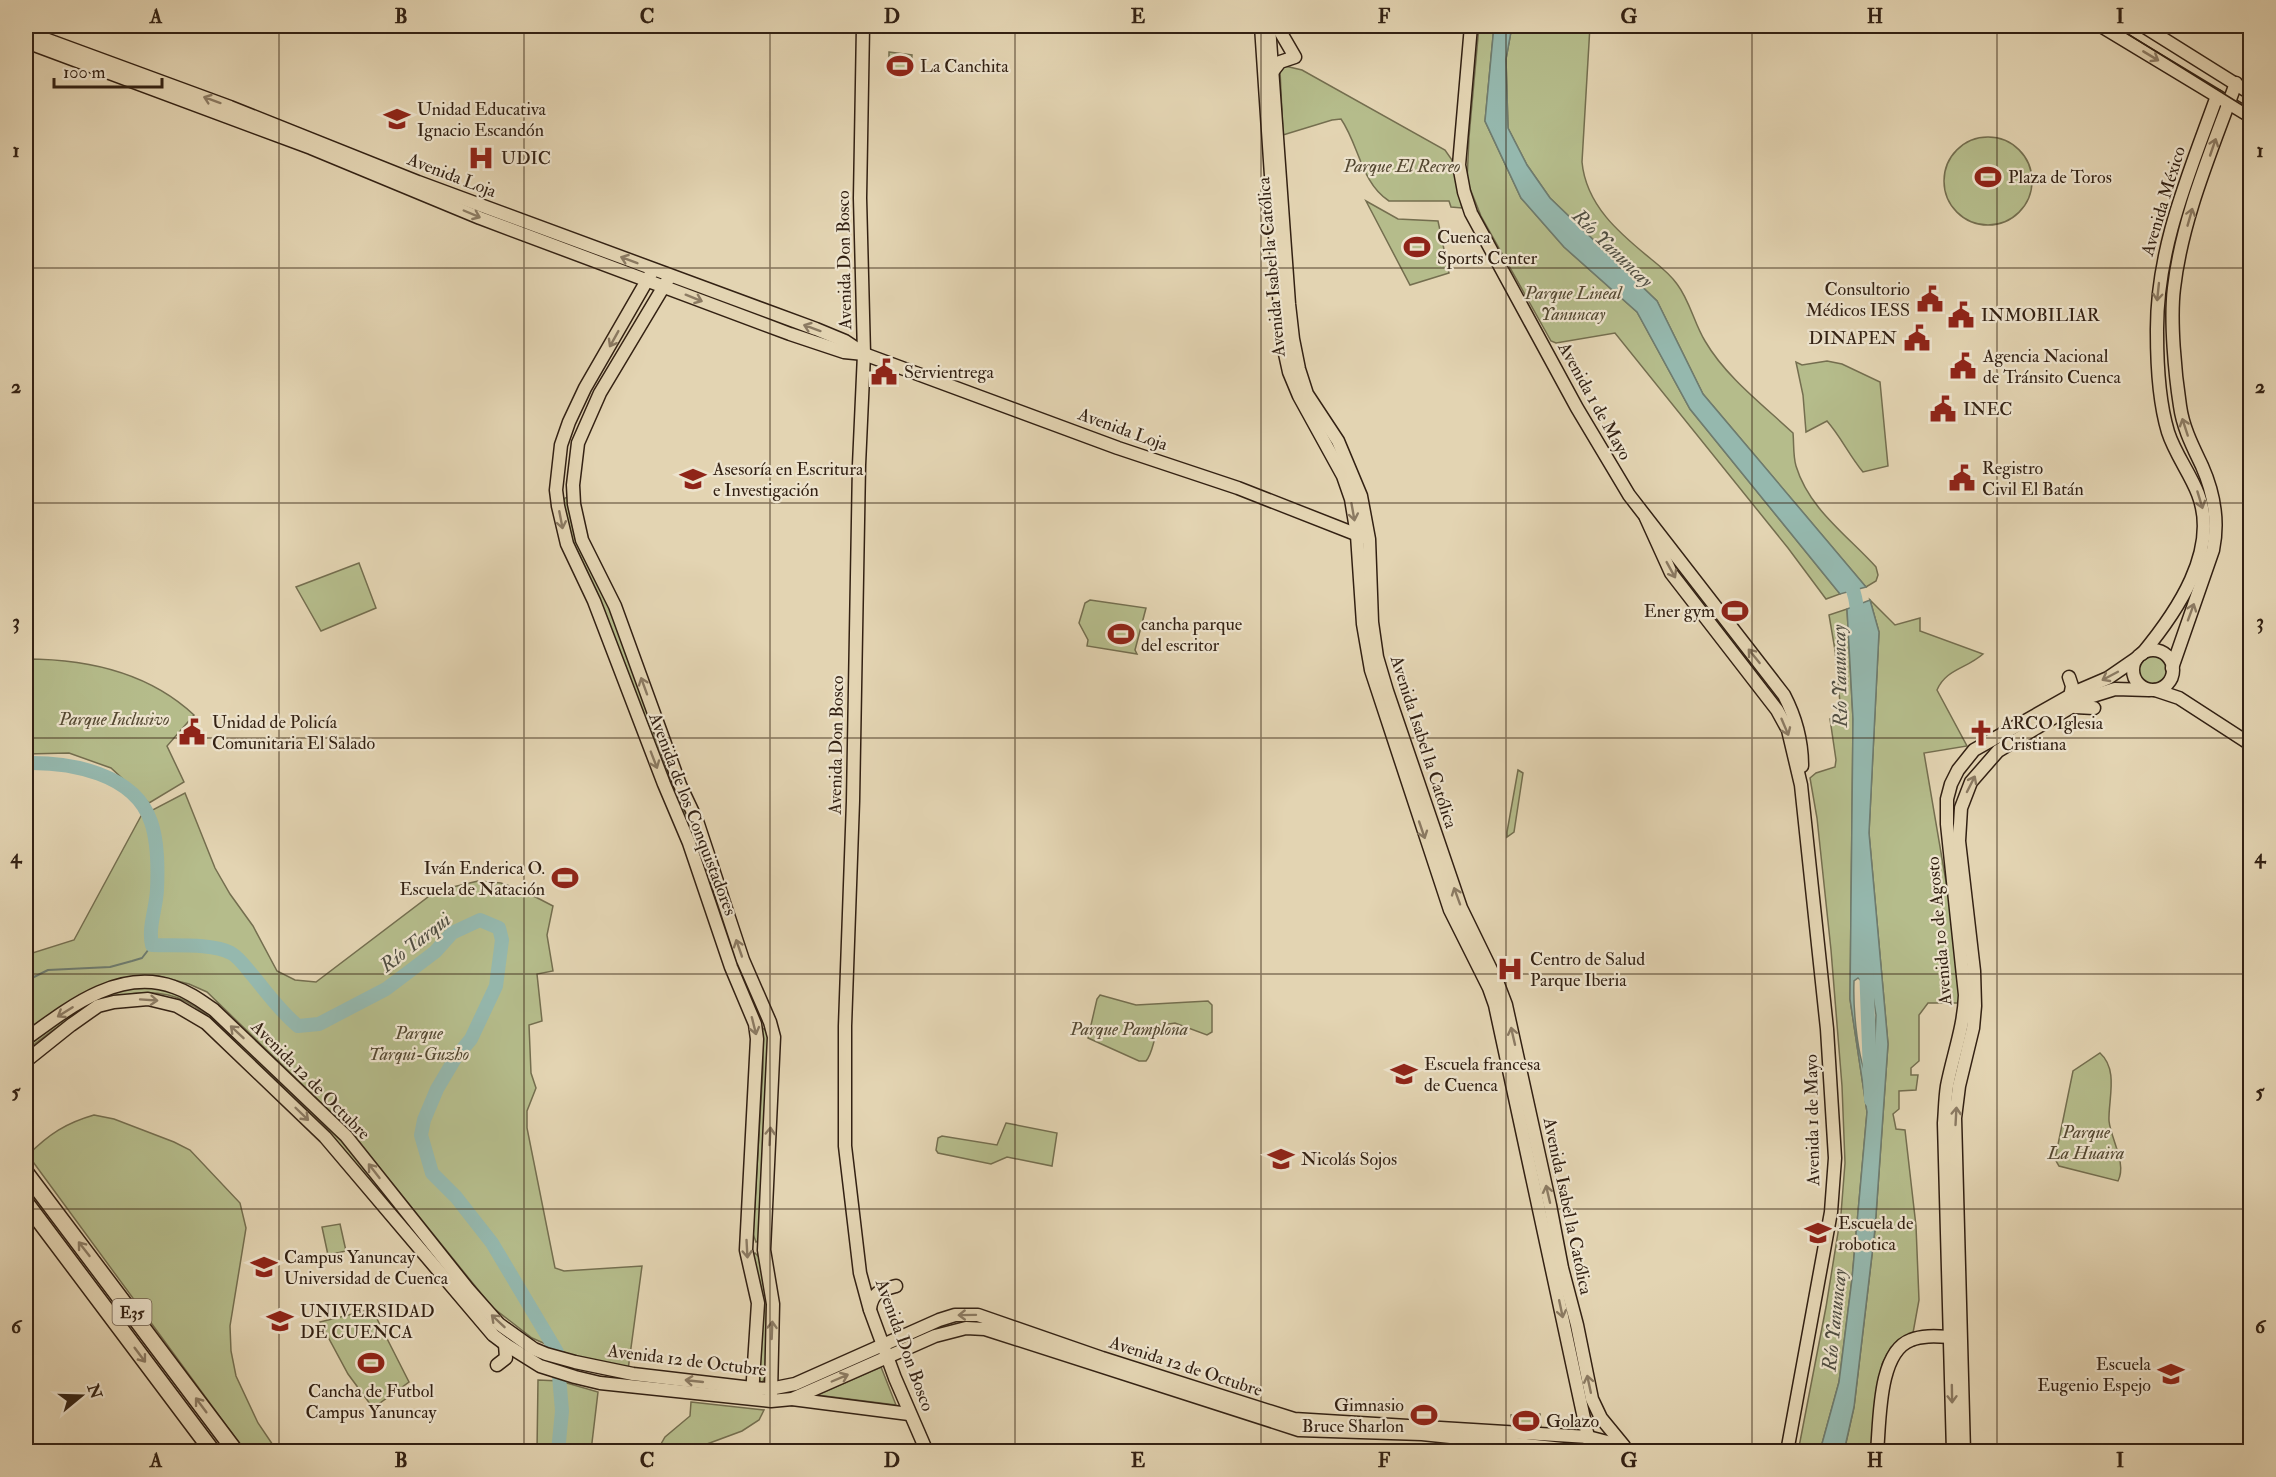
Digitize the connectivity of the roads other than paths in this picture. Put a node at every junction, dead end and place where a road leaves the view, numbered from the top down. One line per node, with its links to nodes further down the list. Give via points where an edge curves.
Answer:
1 (864, 26): 18 (main road, Avenida Don Bosco, via 860,198)
2 (1261, 26): 19 (main road, Avenida Isabel la Católica, one-way to 19, via 1282,340 1289,372 1343,476)
3 (1269, 26): 10 (main road, Avenida Isabel la Católica)
4 (1277, 26): 10 (main road, via 1295,57 1280,62)
5 (1471, 26): 51 (main road, Avenida 1 de Mayo, via 1459,165 1471,213 1577,408 1646,518 1671,573 1777,710 1788,730 1801,785 1827,1029 1835,1158 1831,1212)
6 (2101, 26): 13 (main road, one-way to 13)
7 (2142, 26): 11 (main road)
8 (26, 32): 16 (main road, Avenida Loja, one-way to 8, via 230,107)
9 (26, 42): 16 (main road, Avenida Loja, one-way to 16, via 311,148 480,218)
10 (1273, 71): 19 (main road, Avenida Isabel la Católica, via 1293,339 1307,394 1353,472 1361,496)
11 (2235, 84): 12 (main road); 14 (main road, Avenida México)
12 (2250, 93)
13 (2217, 96): 14 (main road); 20 (main road, Avenida México, one-way to 20, via 2171,227 2157,298 2164,417 2199,496 2203,510 2202,550 2190,583 2166,625)
14 (2229, 103): 15 (main road); 21 (main road, Avenida México, one-way to 14, via 2216,538 2210,485 2186,432 2180,405 2173,290 2191,212)
15 (2250, 116)
16 (650, 274): 17 (main road, Avenida Loja); 40 (main road, Avenida de los Conquistadores, one-way to 40, via 569,422 561,445 557,498 567,544 598,611 689,843 730,967 755,1024 746,1250 758,1303)
17 (666, 281): 18 (main road, Avenida Loja, via 845,341); 41 (main road, Avenida de los Conquistadores, one-way to 17, via 773,1304 764,1250 772,1029 743,960 697,821 680,785 615,606 582,540 574,504 578,443 600,393)
18 (864, 354): 19 (main road, Avenida Loja, via 1118,448 1239,488); 33 (main road, Avenida Don Bosco, via 844,1122 860,1273)
19 (1363, 537): 44 (main road, Avenida Isabel la Católica, one-way to 44, via 1363,624 1371,670 1450,910 1495,1005); 50 (main road, Avenida Isabel la Católica, one-way to 19, via 1601,1418 1592,1399 1506,1005 1461,908 1380,668)
20 (2140, 656): 21 (main road, via 2161,652 2170,661); 23 (main road, via 2133,674 2139,684); 24 (main road, Avenida México, one-way to 24)
21 (2172, 671): 23 (main road, via 2164,687); 25 (main road, via 2178,689)
22 (2069, 677): 24 (main road)
23 (2152, 690): 24 (main road, via 2115,689); 25 (main road, via 2179,698)
24 (2081, 700): 34 (main road, Avenida 10 de Agosto, one-way to 24, via 1955,1118 1975,1006 1959,841 1961,808 1971,782 1998,751); 34 (main road, Avenida 10 de Agosto, via 1974,750 1958,770 1947,799 1965,995 1958,1048 1947,1086 1944,1124)
25 (2230, 727): 26 (main road); 27 (main road)
26 (2250, 734)
27 (2250, 744)
28 (26, 1039): 38 (main road, Avenida 12 de Octubre, one-way to 28, via 499,1324 468,1289 346,1136 214,1010 193,995 156,983 111,987)
29 (26, 1060): 35 (main road, Avenida 12 de Octubre, one-way to 35, via 98,1006 135,999 177,1005 206,1023 325,1137 493,1335)
30 (26, 1173): 46 (highway, E35, one-way to 30)
31 (26, 1203): 45 (highway, E35, one-way to 45)
32 (896, 1286): 33 (main road, via 875,1293)
33 (870, 1310): 36 (main road, Avenida Don Bosco)
34 (1956, 1337): 52 (main road, via 1913,1339 1892,1357 1884,1385); 53 (main road, Avenida 10 de Agosto, one-way to 53); 54 (main road, Avenida 10 de Agosto)
35 (505, 1344): 38 (main road, Avenida 12 de Octubre); 39 (main road, via 506,1358)
36 (883, 1344): 37 (main road, Avenida Don Bosco); 41 (main road, Avenida 12 de Octubre); 44 (main road, Avenida 12 de Octubre, one-way to 36, via 1294,1419 978,1315 955,1315)
37 (888, 1358): 42 (main road, Avenida 12 de Octubre, one-way to 37); 43 (main road, Avenida Don Bosco); 48 (main road, Avenida 12 de Octubre, via 949,1331 985,1329 1299,1430 1422,1434)
38 (543, 1360): 40 (main road, Avenida 12 de Octubre, one-way to 38, via 575,1362); 40 (main road, Avenida 12 de Octubre, via 575,1377 600,1383)
39 (497, 1365)
40 (752, 1393): 41 (main road, Avenida 12 de Octubre)
41 (771, 1395): 42 (main road, Avenida 12 de Octubre)
42 (792, 1399): 43 (main road)
43 (909, 1414): 47 (main road, Avenida Don Bosco)
44 (1588, 1437): 49 (main road, Avenida Isabel la Católica); 50 (main road, Avenida 12 de Octubre)
45 (213, 1452)
46 (237, 1452)
47 (927, 1452)
48 (1571, 1452)
49 (1593, 1452)
50 (1628, 1452)
51 (1787, 1452)
52 (1877, 1452)
53 (1953, 1452)
54 (1964, 1452)

